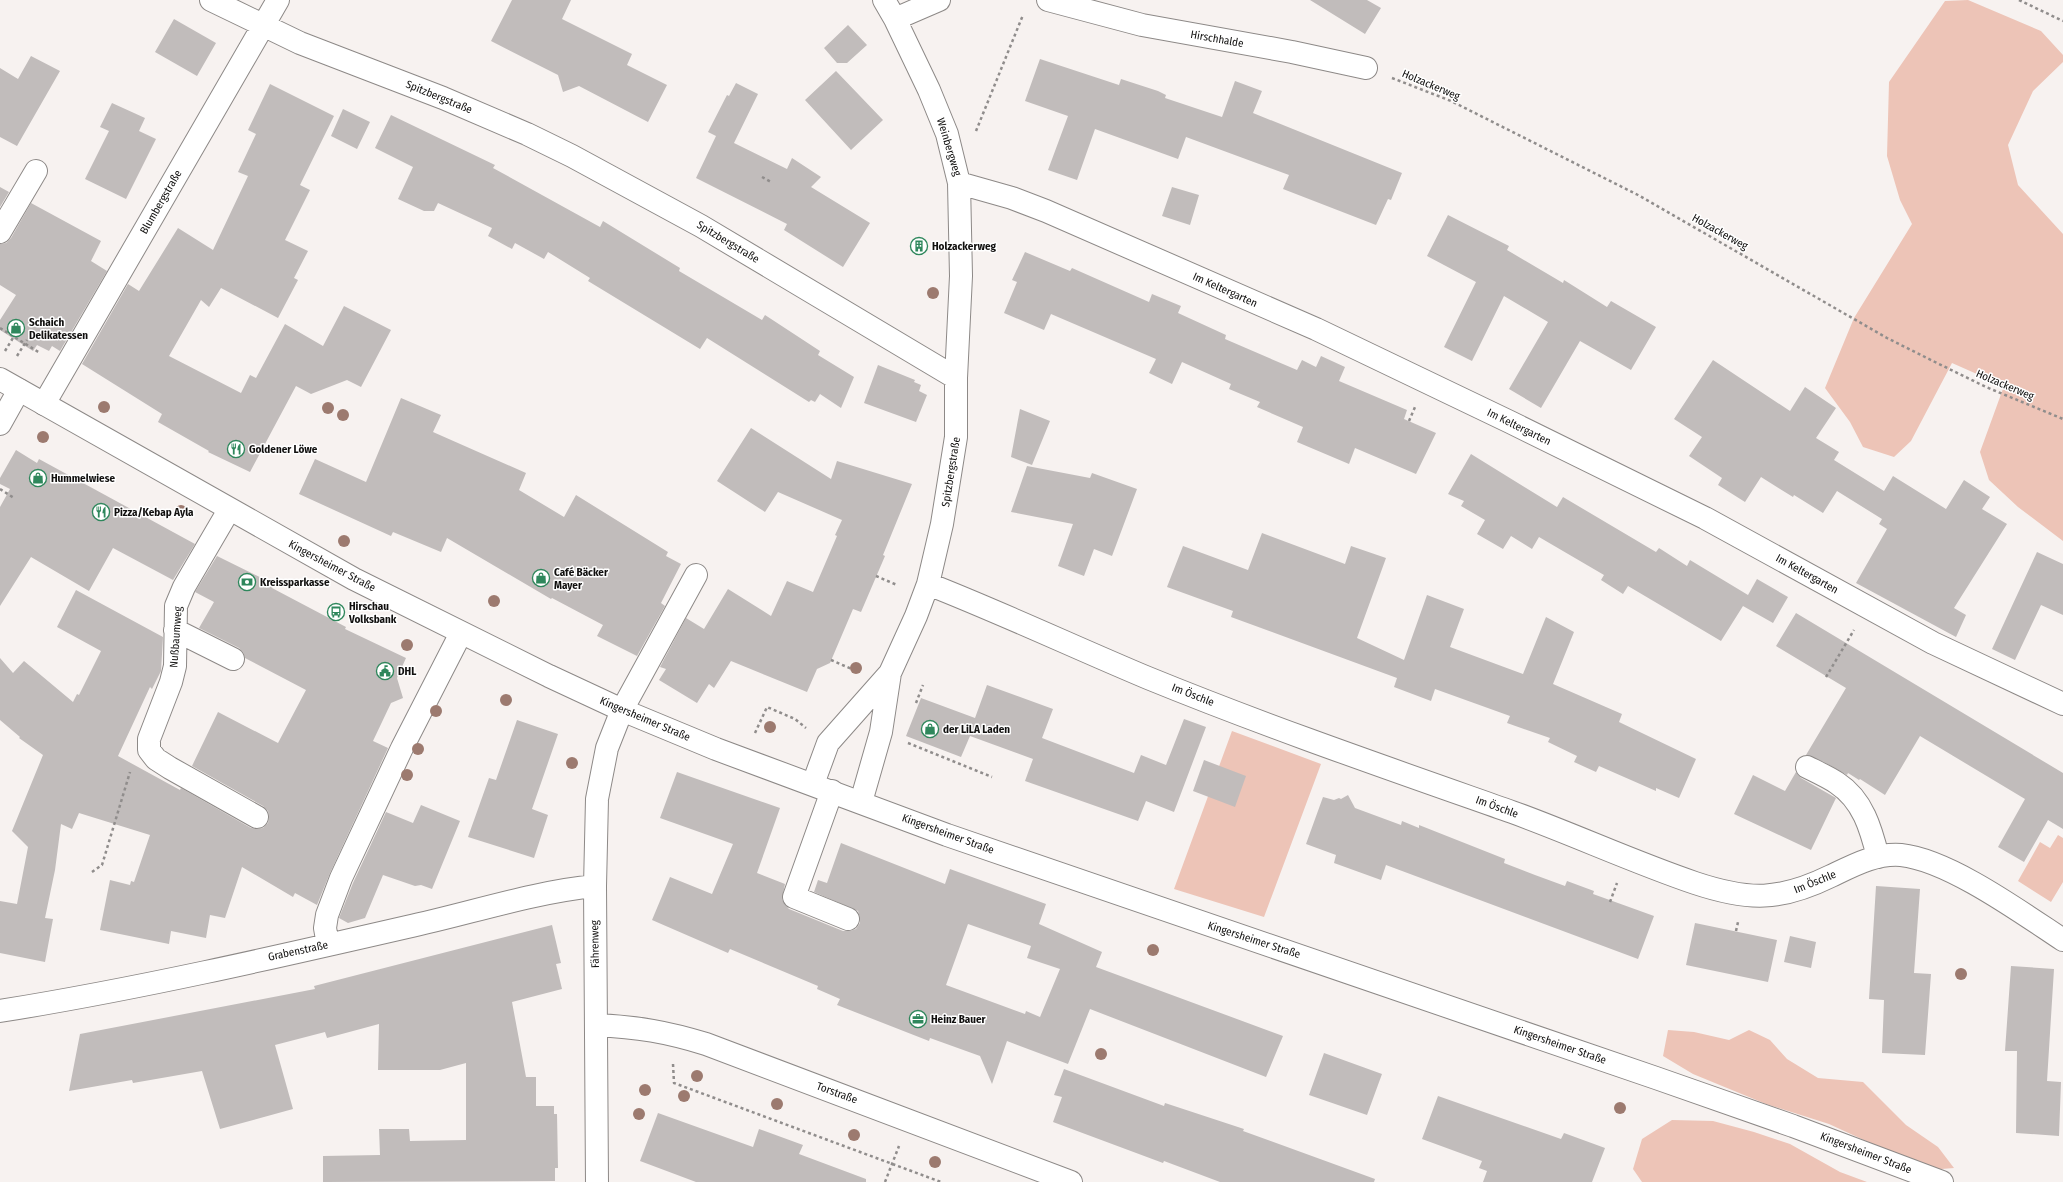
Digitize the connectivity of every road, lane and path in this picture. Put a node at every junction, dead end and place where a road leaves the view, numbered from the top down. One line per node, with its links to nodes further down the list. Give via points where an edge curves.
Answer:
1 (211, 0): 11 (street, Spitzbergstraße)
2 (278, 0): 11 (street, Blumbergstraße)
3 (884, 0): 9 (street, Weinbergweg)
4 (939, 0): 9 (street)
5 (1048, 0): 7 (street, Hirschhalde)
6 (2019, 0): 10 (path)
7 (1071, 2): 12 (street, Hirschhalde, via 1142,25 1306,54)
8 (1024, 14): 14 (path)
9 (895, 19): 14 (street, Weinbergweg, via 947,134)
10 (2063, 21)
11 (263, 26): 22 (street, Blumbergstraße); 23 (street, Spitzbergstraße, via 336,58 443,98 572,156 701,226)
12 (1366, 68): 27 (path, Holzackerweg, via 1451,101 1529,140 1638,195 1887,338 1986,387)
13 (36, 171): 17 (street)
14 (957, 173): 23 (street, Weinbergweg, via 961,276); 42 (street, Im Keltergarten, via 1308,326 1393,366 1706,518 1933,643)
15 (762, 177): 16 (path)
16 (771, 182)
17 (0, 232)
18 (0, 328): 20 (path)
19 (16, 332): 20 (path)
20 (13, 337): 21 (path); 22 (path)
21 (4, 352)
22 (65, 368): 26 (street, Blumbergstraße)
23 (956, 378): 35 (street, Spitzbergstraße, via 958,415 952,468)
24 (0, 379): 25 (street, Kingersheimer Straße)
25 (19, 390): 26 (street, Kingersheimer Straße); 28 (street)
26 (44, 404): 31 (street, Kingersheimer Straße, via 146,460)
27 (2063, 419)
28 (0, 424)
29 (0, 489): 30 (path)
30 (14, 498)
31 (229, 510): 36 (street, Nußbaumweg, via 184,588 176,606); 37 (street, Kingersheimer Straße, via 354,579)
32 (696, 575): 44 (street, Fährenweg)
33 (876, 576): 34 (path)
34 (894, 584)
35 (928, 584): 40 (street, Spitzbergstraße); 53 (street, Im Öschle, via 1195,696 1334,749 1513,812 1696,883 1744,895 1782,895)
36 (175, 630): 39 (street); 47 (street, Nußbaumweg, via 175,666 152,728)
37 (461, 633): 44 (street, Kingersheimer Straße); 62 (street, via 402,748 341,878 327,916 325,928)
38 (1846, 643): 41 (path)
39 (233, 659)
40 (890, 673): 46 (street, Spitzbergstraße); 51 (street, Spitzbergstraße, via 881,732)
41 (1826, 677)
42 (2063, 704)
43 (767, 707): 46 (path, via 795,719)
44 (622, 710): 50 (street, Kingersheimer Straße, via 716,749); 55 (street, Fährenweg, via 607,748 597,799)
45 (901, 740): 49 (path)
46 (828, 743): 50 (street, Spitzbergstraße)
47 (149, 750): 52 (street, via 156,759 170,768); 54 (path, via 134,756 102,865)
48 (1808, 767): 53 (street, via 1838,784 1858,803 1870,825)
49 (992, 777)
50 (822, 788): 51 (street, Kingersheimer Straße); 58 (street, Spitzbergstraße, via 794,897)
51 (861, 802): 72 (street, Kingersheimer Straße, via 947,835 1786,1124)
52 (256, 817)
53 (1878, 857): 61 (street, Im Öschle, via 1900,855 1939,866 1992,895)
54 (92, 872)
55 (595, 886): 62 (street, Grabenstraße, via 556,891 464,915); 64 (street, Fährenweg)
56 (1613, 894): 57 (path)
57 (1610, 902)
58 (848, 919)
59 (1738, 920): 60 (path)
60 (1736, 931)
61 (2063, 940)
62 (328, 945): 63 (street, Grabenstraße, via 62,1001)
63 (0, 1011)
64 (596, 1025): 65 (street, Torstraße, via 634,1027); 68 (street, Fährenweg)
65 (670, 1034): 66 (street, Torstraße, via 706,1044); 67 (path, via 674,1083)
66 (909, 1120): 67 (path); 71 (street, Torstraße)
67 (892, 1164): 69 (path); 70 (path)
68 (597, 1182)
69 (884, 1182)
70 (941, 1182)
71 (1071, 1182)
72 (1942, 1182)

